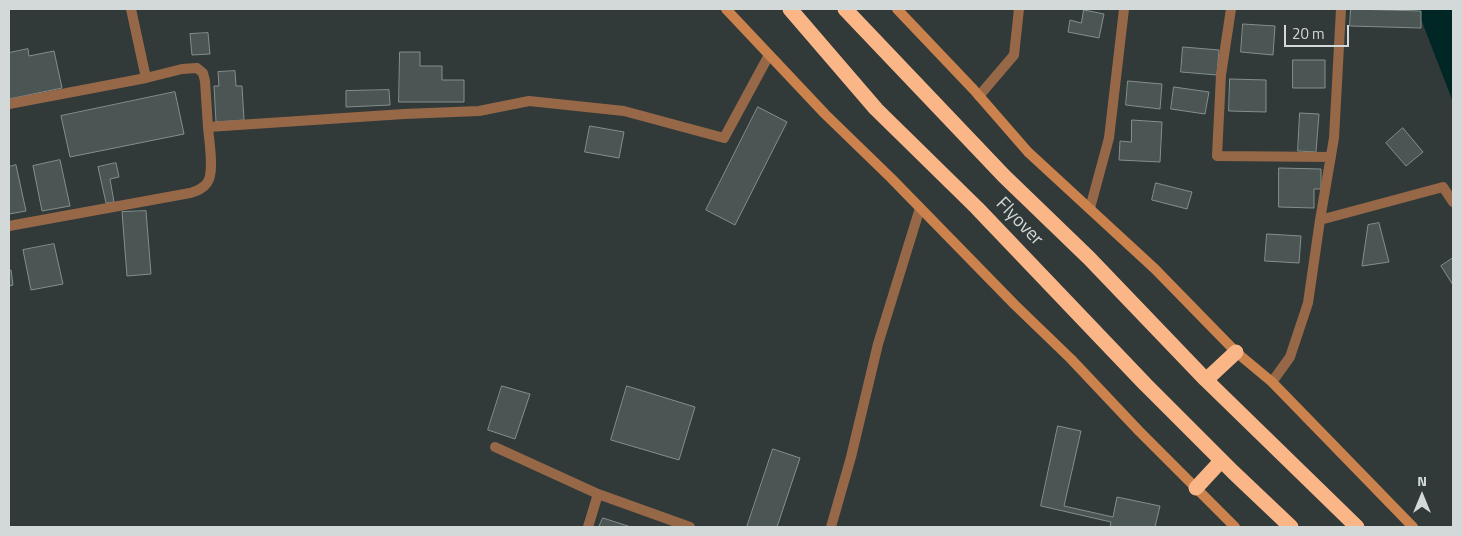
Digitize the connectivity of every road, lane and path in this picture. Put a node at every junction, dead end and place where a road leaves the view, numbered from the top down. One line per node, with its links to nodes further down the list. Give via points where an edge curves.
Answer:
1 (131, 9): 11 (street)
2 (726, 9): 10 (street)
3 (790, 9): 25 (highway, Flyover, via 876,109 977,208)
4 (845, 9): 22 (highway, Flyover, via 1004,176 1089,258)
5 (897, 9): 12 (street)
6 (1019, 9): 12 (street, via 1014,55)
7 (1124, 9): 18 (street, via 1110,138)
8 (1230, 9): 15 (street, via 1221,75 1217,156)
9 (1341, 9): 15 (street)
10 (769, 55): 14 (street, via 724,138 624,111 529,101 479,111); 17 (street)
11 (146, 78): 13 (street); 14 (street, via 197,68 204,81)
12 (979, 96): 18 (street, via 1028,152)
13 (9, 104)
14 (208, 127): 20 (street, via 211,174 199,190)
15 (1331, 157): 19 (street)
16 (1453, 202): 19 (street, via 1443,187)
17 (920, 208): 26 (street); 30 (street, via 878,344)
18 (1090, 208): 21 (street)
19 (1320, 220): 23 (street, via 1308,303 1290,357)
20 (9, 226)
21 (1236, 352): 22 (highway); 23 (street)
22 (1206, 380): 33 (highway, Flyover)
23 (1272, 382): 34 (street)
24 (495, 447): 27 (street)
25 (1221, 461): 26 (highway); 32 (highway, Flyover)
26 (1196, 488): 31 (street)
27 (598, 494): 28 (street); 29 (street)
28 (588, 527)
29 (690, 527)
30 (831, 527)
31 (1235, 527)
32 (1291, 527)
33 (1357, 527)
34 (1414, 527)

